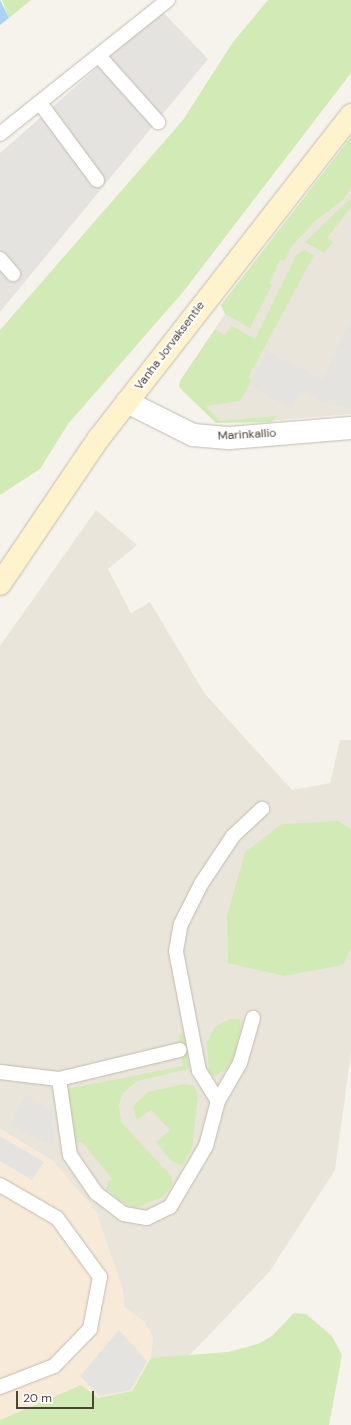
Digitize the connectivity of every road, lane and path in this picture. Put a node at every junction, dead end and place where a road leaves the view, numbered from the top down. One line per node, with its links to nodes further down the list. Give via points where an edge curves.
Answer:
1 (168, 0): 2 (lane)
2 (99, 56): 3 (lane); 5 (lane)
3 (40, 103): 6 (lane); 7 (lane)
4 (351, 115): 10 (main road, Vanha Jorvaksentie)
5 (158, 122)
6 (0, 134)
7 (97, 180)
8 (0, 259): 9 (lane)
9 (13, 274)
10 (127, 402): 11 (street, Marinkallio, via 193,435 230,438); 12 (main road, Vanha Jorvaksentie, via 99,438)
11 (351, 428)
12 (0, 584)
13 (262, 809): 18 (lane, via 233,836 201,884 181,924 176,951 199,1071)
14 (253, 1018): 18 (lane, via 240,1063)
15 (180, 1050): 17 (lane)
16 (0, 1072): 17 (lane)
17 (59, 1079): 18 (lane, via 70,1155 96,1193 124,1214 147,1218 170,1207 190,1176 206,1146)
18 (218, 1101)
19 (0, 1185): 20 (lane, via 57,1218 100,1277 90,1329 54,1366)
20 (0, 1387)

